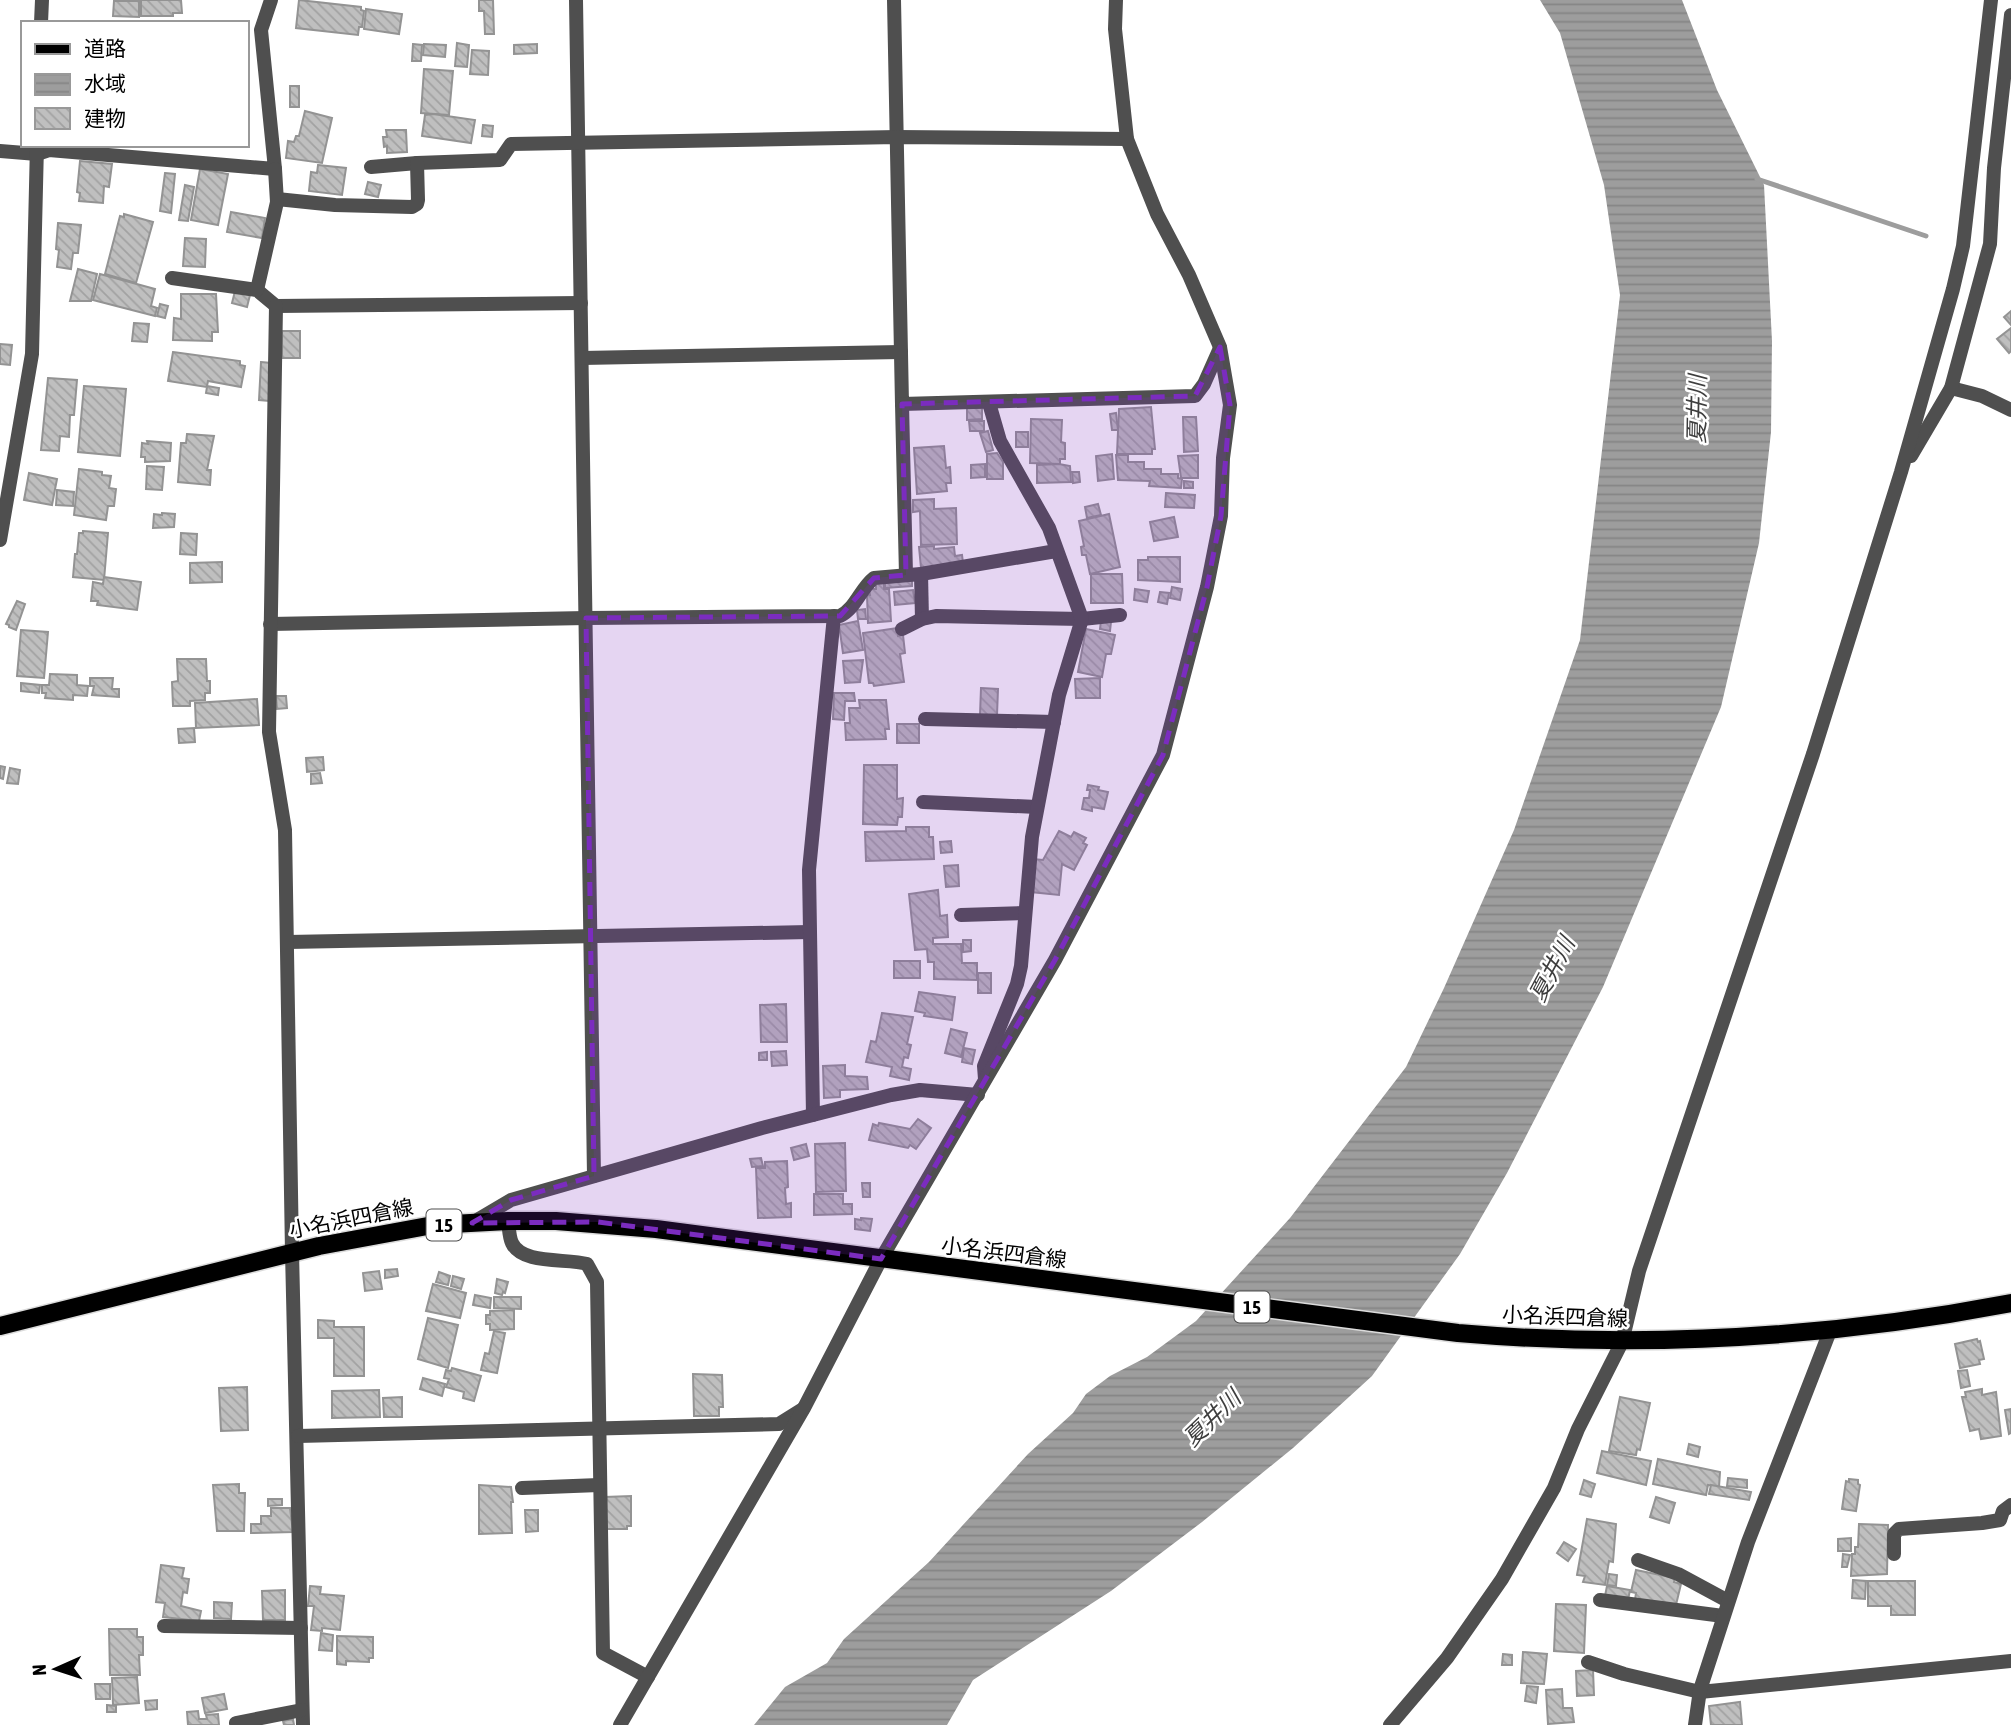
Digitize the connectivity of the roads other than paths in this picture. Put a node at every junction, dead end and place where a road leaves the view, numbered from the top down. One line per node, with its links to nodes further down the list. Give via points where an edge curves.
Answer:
1 (42, 0): 8 (street)
2 (271, 0): 16 (street, via 261,30)
3 (576, 0): 11 (street)
4 (894, 0): 9 (street)
5 (1116, 0): 10 (street)
6 (1991, 0): 29 (street, via 1964,246)
7 (2011, 15): 25 (street, via 1990,244)
8 (41, 21)
9 (897, 137): 10 (street); 11 (street); 23 (street)
10 (1128, 139): 22 (street, via 1157,214)
11 (579, 144): 14 (street, via 511,144 500,160); 20 (street)
12 (37, 150): 13 (street); 16 (street); 30 (street, via 33,354)
13 (0, 151)
14 (417, 163): 15 (street); 17 (street, via 418,200 412,207)
15 (371, 167)
16 (275, 169): 17 (street)
17 (277, 199): 19 (street)
18 (172, 278): 19 (street)
19 (257, 290): 21 (street)
20 (581, 303): 21 (street); 24 (street)
21 (276, 306): 39 (street)
22 (1220, 347): 26 (street, via 1195,396); 50 (street, via 1230,405 1221,516 1163,755)
23 (901, 352): 24 (street); 27 (street)
24 (582, 358): 36 (street)
25 (1951, 388): 28 (street); 29 (street)
26 (989, 403): 27 (street); 32 (street, via 1000,441 1049,528)
27 (902, 404): 33 (street)
28 (2011, 410)
29 (1901, 472): 61 (street, via 1813,754)
30 (1, 525): 31 (street)
31 (0, 540)
32 (1056, 551): 33 (street); 38 (street)
33 (913, 575): 35 (street, via 874,578 849,612); 37 (street)
34 (1120, 615): 38 (street)
35 (834, 616): 36 (street); 47 (street, via 809,870)
36 (586, 618): 39 (street); 48 (street)
37 (922, 619): 38 (street); 40 (street)
38 (1082, 619): 42 (street)
39 (271, 624): 49 (street, via 269,732 285,830)
40 (902, 629)
41 (925, 719): 42 (street)
42 (1054, 722): 44 (street)
43 (923, 802): 44 (street)
44 (1037, 807): 45 (street)
45 (1025, 913): 46 (street); 50 (street, via 1017,984 984,1066)
46 (961, 915)
47 (809, 932): 48 (street); 52 (street)
48 (591, 936): 49 (street); 53 (street)
49 (288, 942): 56 (street)
50 (986, 1081): 51 (street)
51 (978, 1095): 52 (street, via 920,1090); 57 (street)
52 (813, 1115): 53 (street)
53 (594, 1176): 55 (street, via 511,1200)
54 (508, 1221): 55 (main road, 小名浜四倉線 / 15); 57 (main road, 小名浜四倉線 / 15, via 598,1223); 63 (street, via 512,1245 523,1255 587,1264 597,1282)
55 (472, 1223): 56 (main road, 小名浜四倉線 / 15, via 394,1231)
56 (292, 1252): 59 (main road, 小名浜四倉線 / 15); 64 (street)
57 (889, 1260): 61 (main road, 小名浜四倉線 / 15, via 1458,1333); 62 (street)
58 (2011, 1303): 60 (main road, 小名浜四倉線 / 15)
59 (0, 1326)
60 (1830, 1331): 61 (main road, 小名浜四倉線 / 15); 71 (street)
61 (1615, 1342): 82 (street, via 1553,1488 1502,1579 1447,1658)
62 (804, 1408): 63 (street, via 779,1424); 77 (street)
63 (598, 1429): 64 (street); 65 (street)
64 (298, 1436): 74 (street)
65 (599, 1485): 66 (street); 77 (street, via 603,1653)
66 (522, 1488)
67 (2011, 1505): 68 (street, via 2000,1520 1899,1529 1894,1534)
68 (1894, 1554)
69 (1638, 1560): 71 (street, via 1678,1574)
70 (1600, 1600): 72 (street)
71 (1728, 1601): 72 (street)
72 (1723, 1616): 78 (street)
73 (164, 1626): 74 (street)
74 (301, 1628): 79 (street)
75 (2011, 1661): 78 (street)
76 (1588, 1662): 78 (street)
77 (648, 1677): 81 (street)
78 (1700, 1692): 83 (street)
79 (303, 1718): 80 (street)
80 (236, 1723)
81 (620, 1725)
82 (1390, 1725)
83 (1695, 1725)

